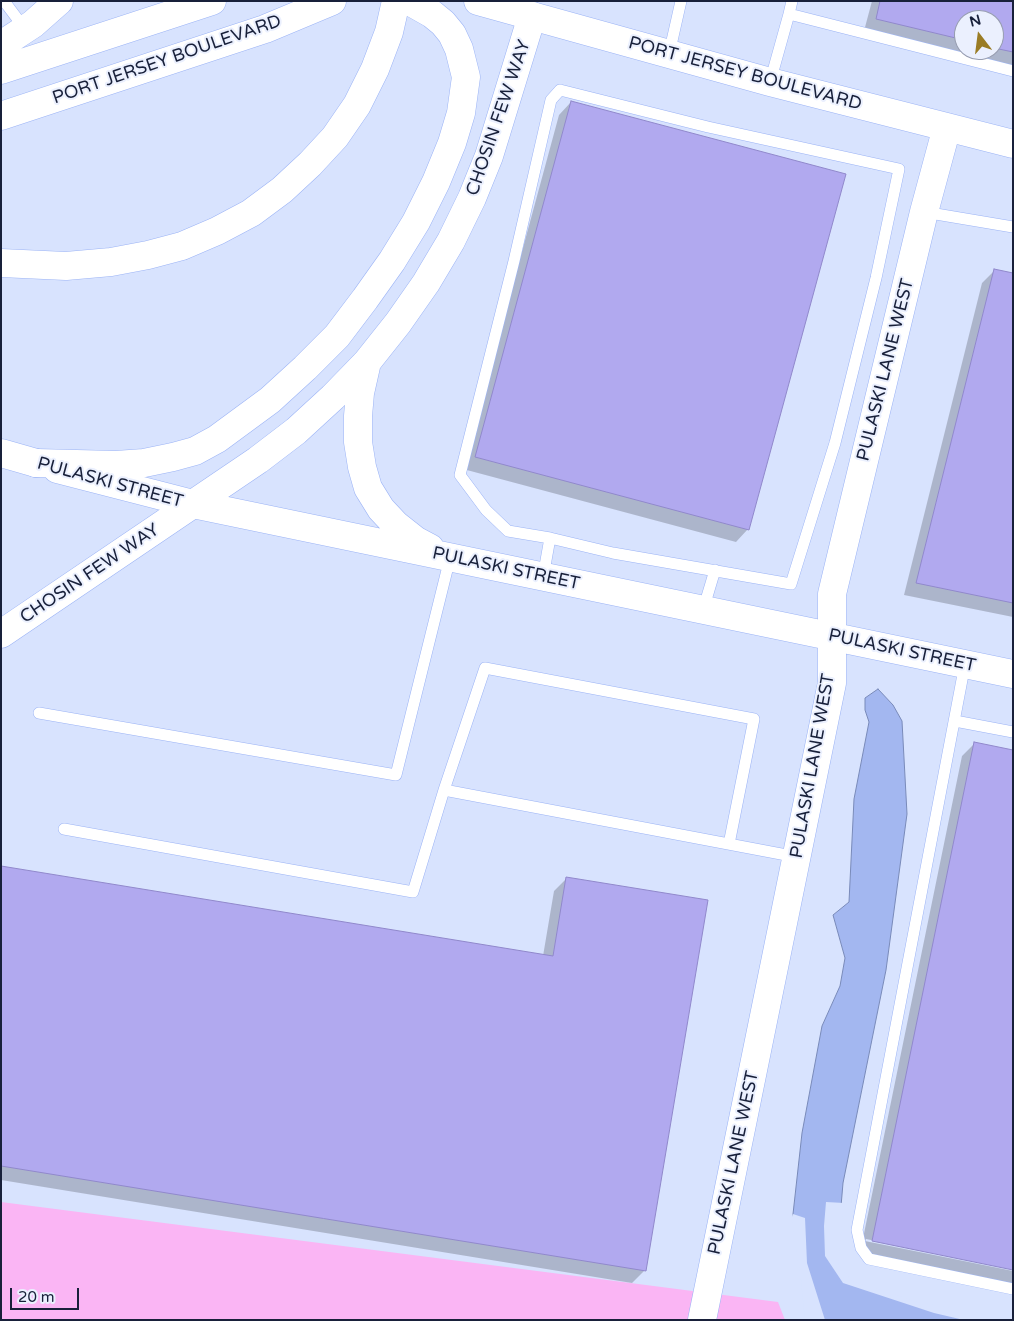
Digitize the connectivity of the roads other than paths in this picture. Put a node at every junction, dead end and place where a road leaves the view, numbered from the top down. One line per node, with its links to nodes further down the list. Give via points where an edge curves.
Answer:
1 (4, 1): 13 (lane)
2 (59, 1): 13 (main road)
3 (212, 1): 16 (main road)
4 (332, 1): 19 (main road, PORT JERSEY BOULEVARD, via 265,29)
5 (396, 1): 24 (main road, via 389,32 357,105 335,137 310,164 251,213 217,232 148,255 66,266)
6 (409, 1): 27 (main road, via 444,23 459,48 466,77 462,113 436,182 416,222 366,299 337,336 270,400 195,451 144,463)
7 (478, 1): 11 (main road, PORT JERSEY BOULEVARD)
8 (505, 1): 11 (main road)
9 (681, 1): 15 (lane)
10 (792, 1): 12 (lane)
11 (534, 8): 15 (main road, PORT JERSEY BOULEVARD); 25 (main road, CHOSIN FEW WAY, via 490,156 472,198 426,283)
12 (789, 14): 17 (lane); 18 (lane)
13 (25, 29): 14 (main road)
14 (1, 45)
15 (669, 54): 18 (main road, PORT JERSEY BOULEVARD)
16 (1, 70)
17 (1013, 71)
18 (770, 82): 20 (main road, PORT JERSEY BOULEVARD)
19 (1, 116)
20 (947, 127): 21 (main road, PORT JERSEY BOULEVARD); 22 (main road, PULASKI LANE WEST)
21 (1013, 144)
22 (924, 212): 23 (lane); 35 (main road, PULASKI LANE WEST, via 832,594)
23 (1013, 227)
24 (1, 263)
25 (367, 362): 28 (main road, CHOSIN FEW WAY, via 296,430); 30 (main road, via 360,393 358,442 368,488 396,525 415,540)
26 (1, 453): 27 (main road, PULASKI STREET)
27 (36, 463): 28 (main road, PULASKI STREET)
28 (193, 504): 30 (main road, PULASKI STREET); 34 (main road, CHOSIN FEW WAY)
29 (550, 538): 31 (lane, via 613,553); 31 (lane, via 508,531 486,510 460,475 551,100 560,90 899,169 836,443 791,584); 32 (lane)
30 (450, 558): 32 (main road, PULASKI STREET); 38 (lane, via 396,775)
31 (715, 570): 33 (lane)
32 (543, 577): 33 (main road, PULASKI STREET)
33 (703, 610): 35 (main road, PULASKI STREET)
34 (1, 634)
35 (831, 637): 36 (main road, PULASKI STREET); 44 (main road, PULASKI LANE WEST, via 832,684)
36 (965, 664): 37 (main road, PULASKI STREET); 39 (lane)
37 (1013, 674)
38 (40, 713)
39 (955, 720): 40 (lane); 45 (lane, via 857,1230 861,1248 869,1260)
40 (1013, 732)
41 (444, 790): 42 (lane, via 413,892); 43 (lane); 43 (lane, via 485,668 754,719)
42 (64, 829)
43 (729, 844): 44 (lane)
44 (796, 857): 46 (main road, PULASKI LANE WEST)
45 (1013, 1289)
46 (702, 1320)

